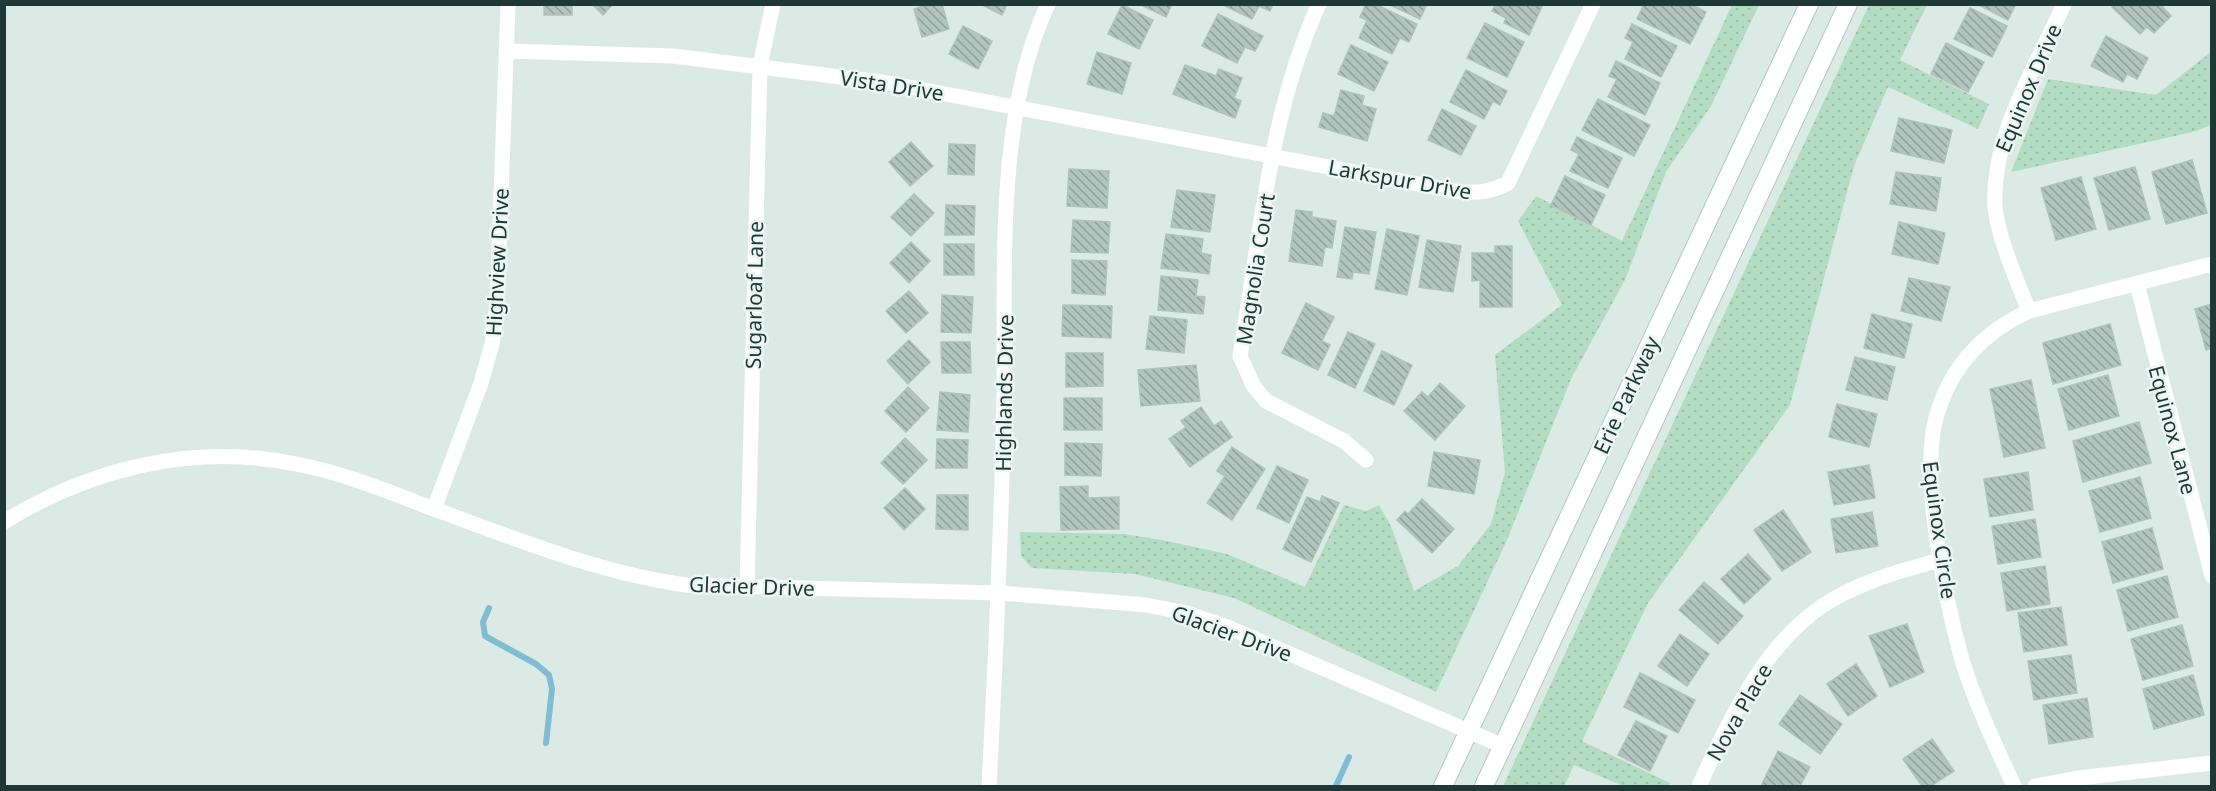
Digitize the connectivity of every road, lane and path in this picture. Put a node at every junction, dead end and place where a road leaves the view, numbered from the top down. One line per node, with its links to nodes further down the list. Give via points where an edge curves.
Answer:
1 (508, 4): 9 (street, Highview Drive)
2 (773, 4): 10 (street, Sugarloaf Lane)
3 (1048, 4): 11 (street, Highlands Drive)
4 (1319, 4): 12 (street, Magnolia Court, via 1305,34)
5 (1593, 4): 12 (street, Larkspur Drive, via 1508,183 1495,190 1460,192)
6 (1809, 4): 23 (main road, Erie Parkway)
7 (1848, 4): 24 (main road, Erie Parkway)
8 (2064, 4): 15 (street, Equinox Drive, via 2008,126 1997,166 1995,208)
9 (507, 51): 10 (street, Vista Drive, via 621,52); 17 (street, Highview Drive, via 492,344)
10 (760, 66): 11 (street, Vista Drive, via 888,83); 21 (street, Sugarloaf Lane)
11 (1015, 106): 12 (street, Vista Drive); 22 (street, Highlands Drive, via 1007,227)
12 (1273, 156): 16 (street, Magnolia Court, via 1240,356 1254,387 1266,401 1344,441)
13 (2211, 264): 14 (street, Equinox Circle)
14 (2137, 284): 15 (street, Equinox Circle); 20 (street, Equinox Lane)
15 (2029, 311): 19 (street, Equinox Circle, via 1975,347 1938,408 1929,452)
16 (1366, 460)
17 (435, 509): 18 (street, Glacier Drive, via 360,480 296,464 252,458 185,458 86,480); 21 (street, Glacier Drive, via 638,578 686,585)
18 (4, 522)
19 (1941, 560): 29 (street, Nova Place, via 1892,573 1836,597 1800,624 1765,663 1739,704); 30 (street, Equinox Circle, via 1962,661)
20 (2211, 576)
21 (747, 587): 22 (street, Glacier Drive)
22 (1000, 593): 23 (street, Glacier Drive, via 1098,599 1187,613); 26 (street, Highlands Drive)
23 (1469, 731): 24 (street, Glacier Drive); 27 (main road, Erie Parkway)
24 (1503, 746): 28 (main road, Erie Parkway)
25 (2211, 763): 31 (street)
26 (989, 786)
27 (1443, 786)
28 (1484, 786)
29 (1699, 786)
30 (2014, 786)
31 (2035, 786)

